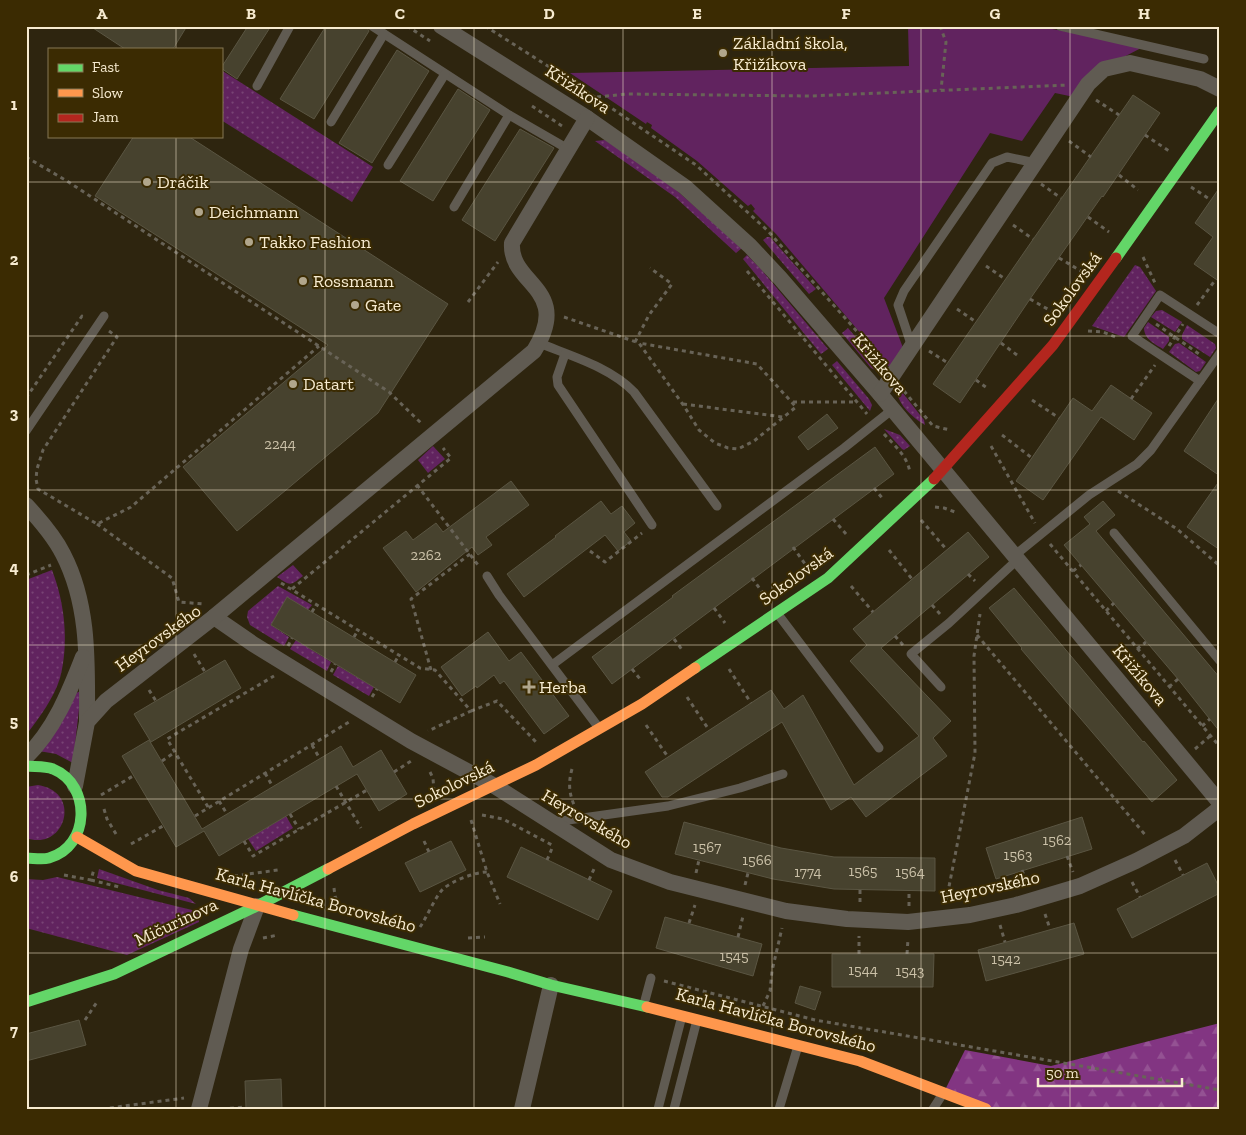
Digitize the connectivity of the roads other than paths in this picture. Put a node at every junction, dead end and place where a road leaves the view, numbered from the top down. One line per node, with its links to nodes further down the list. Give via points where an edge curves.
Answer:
1 (290, 26): 8 (lane)
2 (372, 26): 5 (lane)
3 (441, 26): 12 (street, Křižíkova)
4 (1060, 26): 6 (lane)
5 (384, 34): 7 (lane); 13 (lane)
6 (1204, 59)
7 (445, 74): 11 (lane); 15 (lane)
8 (257, 86)
9 (1220, 89): 16 (street, via 1200,79 1130,63 1104,69 1086,88)
10 (1220, 111): 28 (street, Sokolovská, via 1053,345)
11 (509, 115): 14 (lane); 17 (lane)
12 (587, 118): 14 (street); 25 (street, Křižíkova, via 686,187 780,278)
13 (330, 122)
14 (568, 149): 20 (street, via 512,244 515,262 543,300 546,326)
15 (388, 165)
16 (1032, 169): 21 (street); 21 (lane, via 1007,157 992,163 904,290 898,305)
17 (454, 207)
18 (104, 316): 27 (lane)
19 (1220, 334): 24 (lane, via 1160,295 1132,336)
20 (539, 343): 23 (lane); 36 (street, via 534,351)
21 (914, 345): 25 (street)
22 (1220, 353): 24 (lane)
23 (565, 354): 30 (lane, via 608,372 634,392); 31 (lane, via 557,377 558,385)
24 (1200, 381): 33 (lane, via 1151,450 1137,464 1089,495)
25 (880, 394): 26 (street, Křižíkova)
26 (893, 409): 28 (street, Křižíkova); 39 (lane)
27 (26, 431)
28 (943, 471): 33 (street, Křižíkova); 35 (street, Sokolovská, via 828,578)
29 (26, 505): 37 (street, via 63,554 77,587)
30 (717, 506)
31 (652, 525)
32 (1114, 534): 38 (lane)
33 (1016, 558): 40 (lane, via 911,654); 49 (street, Křižíkova)
34 (486, 576): 39 (lane)
35 (777, 613): 42 (street, Sokolovská, via 642,704); 43 (lane)
36 (214, 617): 41 (street, Heyrovského, via 106,701); 47 (street, Heyrovského, via 412,740)
37 (87, 648): 41 (street); 44 (street, via 52,725)
38 (1220, 661)
39 (552, 665): 42 (lane)
40 (941, 687)
41 (88, 722): 48 (street, Heyrovského)
42 (600, 728): 47 (street, Sokolovská, via 536,765)
43 (880, 748)
44 (26, 757)
45 (26, 766): 48 (street, via 53,768)
46 (783, 774): 51 (lane, via 668,806)
47 (493, 785): 51 (street, Heyrovského); 54 (street, Sokolovská)
48 (75, 786): 52 (street, via 83,813)
49 (1220, 803)
50 (1220, 808): 51 (street, Heyrovského, via 1184,836 1080,886 970,915 908,922 786,911 670,882 612,860)
51 (551, 823)
52 (77, 837): 53 (street, via 50,857); 54 (street, Karla Havlíčka Borovského, via 136,870)
53 (26, 858)
54 (257, 906): 56 (street, Karla Havlíčka Borovského); 57 (street, Mičurinova, via 114,974); 63 (street)
55 (651, 978): 58 (lane)
56 (551, 985): 58 (street, Karla Havlíčka Borovského); 64 (street)
57 (26, 1002)
58 (644, 1006): 59 (street, Karla Havlíčka Borovského)
59 (682, 1016): 60 (street, Karla Havlíčka Borovského); 65 (lane)
60 (697, 1020): 61 (street, Karla Havlíčka Borovského); 66 (lane)
61 (798, 1045): 62 (street, Karla Havlíčka Borovského, via 860,1061); 67 (lane)
62 (944, 1092): 68 (lane); 69 (street, Karla Havlíčka Borovského)
63 (194, 1103)
64 (522, 1109)
65 (658, 1109)
66 (674, 1109)
67 (779, 1109)
68 (933, 1109)
69 (986, 1109)

